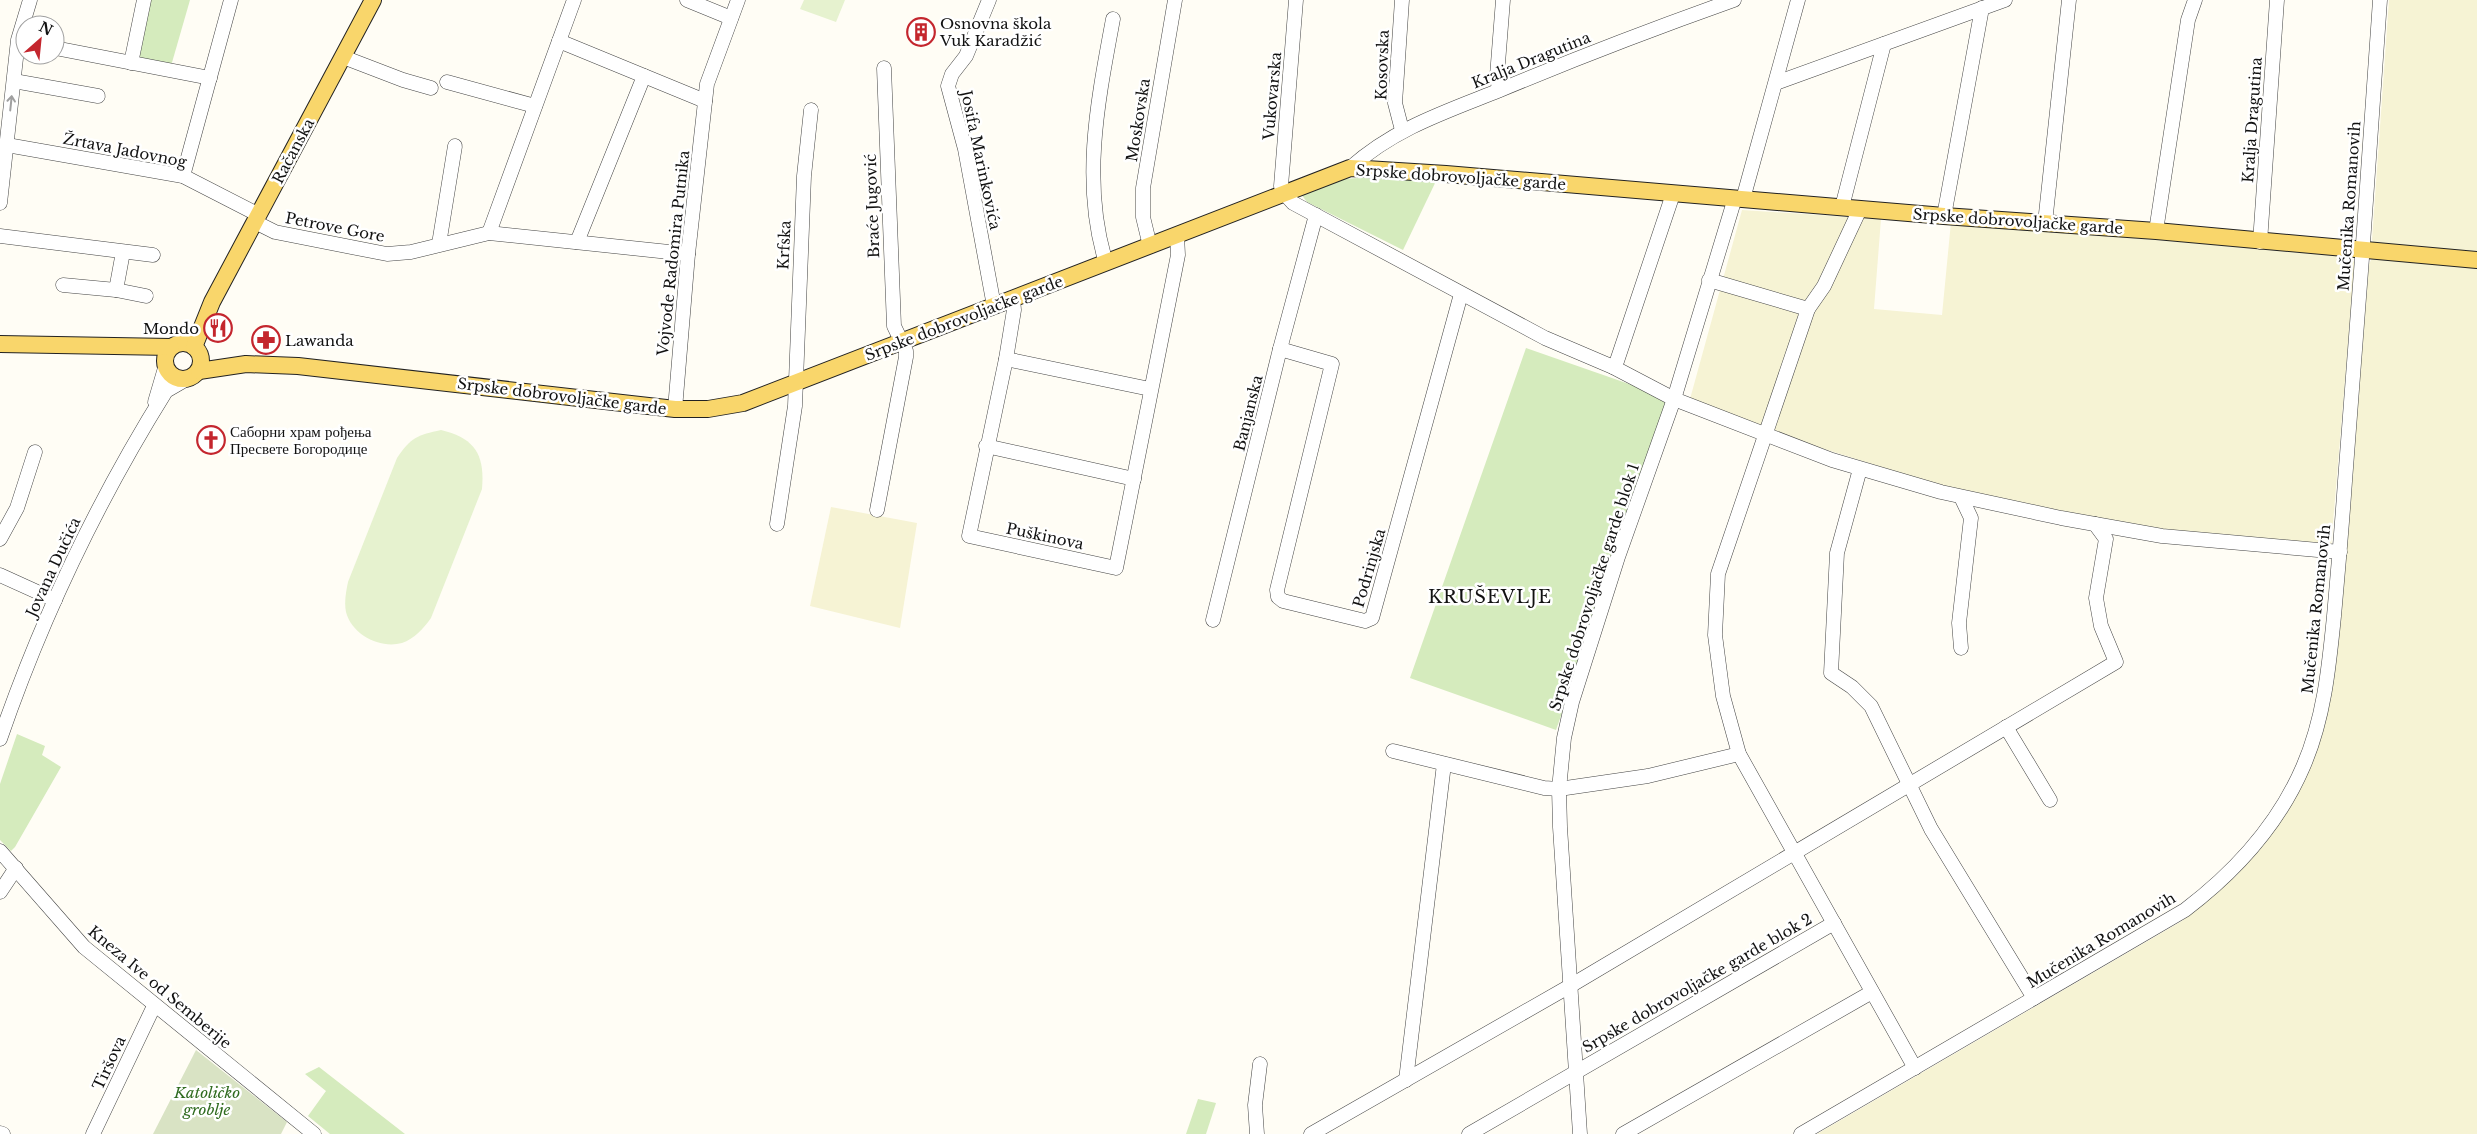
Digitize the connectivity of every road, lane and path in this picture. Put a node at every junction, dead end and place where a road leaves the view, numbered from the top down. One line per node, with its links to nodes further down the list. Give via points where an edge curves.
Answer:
1 (30, 0): 22 (street)
2 (144, 0): 29 (street)
3 (231, 0): 33 (street)
4 (373, 0): 28 (main road, Račanska)
5 (574, 0): 25 (street)
6 (687, 0): 23 (street)
7 (738, 0): 23 (street, Vojvode Radomira Putnika)
8 (989, 0): 78 (street, Josifa Marinkovića, via 966,56 955,69 948,86 965,149)
9 (1175, 0): 65 (street, Moskovska, via 1144,188 1144,218)
10 (1296, 0): 48 (street, Vukovarska, via 1281,186)
11 (1402, 0): 43 (street, Kosovska, via 1396,94)
12 (1503, 0): 38 (street)
13 (1734, 0): 20 (street, Kralja Dragutina)
14 (1798, 0): 36 (street, Srpske dobrovoljačke garde blok 1)
15 (2005, 0): 21 (street)
16 (2069, 0): 57 (street)
17 (2195, 0): 58 (street, via 2188,20)
18 (2277, 0): 63 (street, Kralja Dragutina)
19 (2380, 0): 66 (street, Mučenika Romanovih)
20 (1709, 4): 38 (street, Kralja Dragutina)
21 (1982, 8): 26 (street); 55 (street)
22 (27, 15)
23 (732, 18): 40 (street, Vojvode Radomira Putnika, via 707,84)
24 (1113, 18): 71 (street, via 1093,137 1094,201)
25 (559, 41): 32 (street); 41 (street)
26 (1884, 44): 36 (street); 52 (street)
27 (65, 50): 29 (street)
28 (343, 57): 37 (street); 56 (main road, Račanska)
29 (131, 63): 33 (street)
30 (17, 65): 34 (street)
31 (884, 68): 80 (street, Braće Jugović, via 891,288 894,326)
32 (644, 76): 40 (street); 62 (street)
33 (210, 78): 47 (street)
34 (14, 81): 39 (street); 44 (street, one-way to 34)
35 (447, 82): 41 (street)
36 (1776, 83): 50 (street, Srpske dobrovoljačke garde blok 1)
37 (431, 88)
38 (1500, 90): 43 (street, Kralja Dragutina)
39 (98, 96)
40 (705, 101): 68 (street, Vojvode Radomira Putnika)
41 (535, 106): 59 (street)
42 (811, 110): 91 (street, Krfska, via 804,176)
43 (1402, 130): 46 (street, Kralja Dragutina)
44 (7, 145): 47 (street, Žrtava Jadovnog); 51 (street)
45 (455, 146): 64 (street)
46 (1350, 168): 48 (main road, Srpske dobrovoljačke garde); 49 (main road, Srpske dobrovoljačke garde)
47 (183, 176): 56 (street, Žrtava Jadovnog)
48 (1284, 194): 54 (street, via 1293,203); 60 (main road, Srpske dobrovoljačke garde)
49 (1672, 194): 50 (main road, Srpske dobrovoljačke garde); 88 (street, via 1618,361)
50 (1739, 199): 52 (main road, Srpske dobrovoljačke garde); 72 (street, Srpske dobrovoljačke garde blok 1)
51 (0, 203)
52 (1842, 207): 53 (main road, Srpske dobrovoljačke garde)
53 (1860, 209): 55 (main road, Srpske dobrovoljačke garde); 79 (street, Srpske dobrovoljačke garde blok 2, via 1824,286)
54 (1316, 215): 75 (street); 84 (street, Banjanska)
55 (1944, 216): 57 (main road, Srpske dobrovoljačke garde)
56 (257, 219): 64 (street, Petrove Gore, via 275,232 387,254 411,252); 83 (main road, Račanska)
57 (2045, 223): 58 (main road, Srpske dobrovoljačke garde)
58 (2156, 232): 63 (main road, Srpske dobrovoljačke garde)
59 (489, 233): 62 (street, Petrove Gore); 64 (street, Petrove Gore)
60 (1177, 235): 65 (main road, Srpske dobrovoljačke garde); 92 (street, Puškinova, via 1178,255)
61 (0, 236): 67 (street)
62 (577, 242): 68 (street, Petrove Gore)
63 (2260, 242): 66 (main road, Srpske dobrovoljačke garde)
64 (439, 244)
65 (1150, 246): 71 (main road, Srpske dobrovoljačke garde)
66 (2363, 251): 70 (main road, Srpske dobrovoljačke garde); 110 (street, Mučenika Romanovih)
67 (123, 252): 69 (street); 74 (street)
68 (688, 254): 94 (street, Vojvode Radomira Putnika)
69 (153, 255)
70 (2477, 260)
71 (1106, 263): 77 (main road, Srpske dobrovoljačke garde)
72 (1709, 280): 79 (street); 93 (street, Srpske dobrovoljačke garde blok 1)
73 (64, 285): 74 (street)
74 (116, 290): 76 (street)
75 (1461, 294): 84 (street, Podrinjska, via 1372,618 1366,622 1278,597 1276,590 1332,364); 88 (street, via 1545,338)
76 (146, 296)
77 (1013, 299): 78 (main road, Srpske dobrovoljačke garde); 85 (street, Puškinova)
78 (994, 306): 80 (main road, Srpske dobrovoljačke garde)
79 (1808, 309): 96 (street, Srpske dobrovoljačke garde blok 2)
80 (901, 342): 91 (main road, Srpske dobrovoljačke garde); 103 (street, Braće Jugović, via 906,356)
81 (0, 344): 82 (main road)
82 (126, 346): 83 (main road); 87 (main road)
83 (186, 348): 86 (main road); 87 (main road, via 166,354); 89 (main road, via 201,362)
84 (1280, 349): 113 (street, Banjanska)
85 (1006, 359): 92 (street); 97 (street, Puškinova)
86 (246, 364): 89 (main road); 94 (main road, Srpske dobrovoljačke garde, via 298,366)
87 (165, 365): 90 (main road, via 170,375); 95 (street)
88 (1613, 367): 93 (street)
89 (199, 371): 90 (main road)
90 (185, 380): 95 (street, via 166,391)
91 (796, 383): 94 (main road, Srpske dobrovoljačke garde, via 743,403 708,409); 105 (street, Krfska)
92 (1150, 389): 100 (street, Puškinova)
93 (1674, 399): 96 (street); 121 (street, Srpske dobrovoljačke garde blok 1, via 1618,557 1572,702 1564,738)
94 (675, 409)
95 (152, 415): 112 (street, Jovana Dučića, via 91,523)
96 (1765, 435): 99 (street); 118 (street, Srpske dobrovoljačke garde blok 2, via 1718,574 1715,635 1723,696)
97 (986, 446): 100 (street); 100 (street, Puškinova, via 969,536 1116,568)
98 (35, 452): 108 (street, via 17,508)
99 (1860, 469): 101 (street); 120 (street, via 1837,553 1831,673 1871,706)
100 (1134, 479)
101 (1961, 497): 102 (street); 104 (street)
102 (1990, 503): 104 (street); 106 (street)
103 (877, 510)
104 (1971, 518): 114 (street, via 1959,615)
105 (777, 524)
106 (2095, 524): 107 (street); 109 (street)
107 (2115, 528): 109 (street); 110 (street, via 2162,536)
108 (0, 539)
109 (2106, 539): 115 (street, via 2096,598 2101,626 2116,662)
110 (2340, 552): 130 (street, Mučenika Romanovih, via 2328,676 2315,736 2287,798 2259,839 2225,878 2185,910)
111 (0, 576): 112 (street)
112 (55, 600): 116 (street, Jovana Dučića)
113 (1213, 620)
114 (1961, 648)
115 (2006, 727): 120 (street); 122 (street)
116 (0, 739)
117 (1393, 751): 119 (street)
118 (1739, 754): 121 (street, via 1648,776); 124 (street, Srpske dobrovoljačke garde blok 2)
119 (1444, 764): 121 (street); 135 (street)
120 (1910, 785): 124 (street); 130 (street, via 1931,829)
121 (1559, 789): 128 (street, Srpske dobrovoljačke garde blok 1)
122 (2050, 800)
123 (0, 851): 125 (street, Kneza Ive od Semberije)
124 (1795, 854): 127 (street, Srpske dobrovoljačke garde blok 2); 128 (street)
125 (16, 868): 126 (street); 131 (street, Kneza Ive od Semberije, via 84,947)
126 (0, 892)
127 (1834, 923): 129 (street, Srpske dobrovoljačke garde blok 2); 134 (street, Srpske dobrovoljačke garde blok 2)
128 (1570, 986): 134 (street, Srpske dobrovoljačke garde blok 1); 135 (street)
129 (1872, 992): 133 (street, Srpske dobrovoljačke garde blok 2); 142 (street)
130 (2034, 998): 133 (street, Mučenika Romanovih)
131 (154, 1006): 136 (street, Tiršova); 137 (street, Kneza Ive od Semberije)
132 (1260, 1064): 138 (street, via 1255,1105)
133 (1915, 1068): 143 (street, Mučenika Romanovih)
134 (1576, 1072): 140 (street); 141 (street, Srpske dobrovoljačke garde blok 1)
135 (1406, 1080): 139 (street)
136 (94, 1134)
137 (314, 1134)
138 (1257, 1134)
139 (1311, 1134)
140 (1469, 1134)
141 (1580, 1134)
142 (1623, 1134)
143 (1801, 1134)

